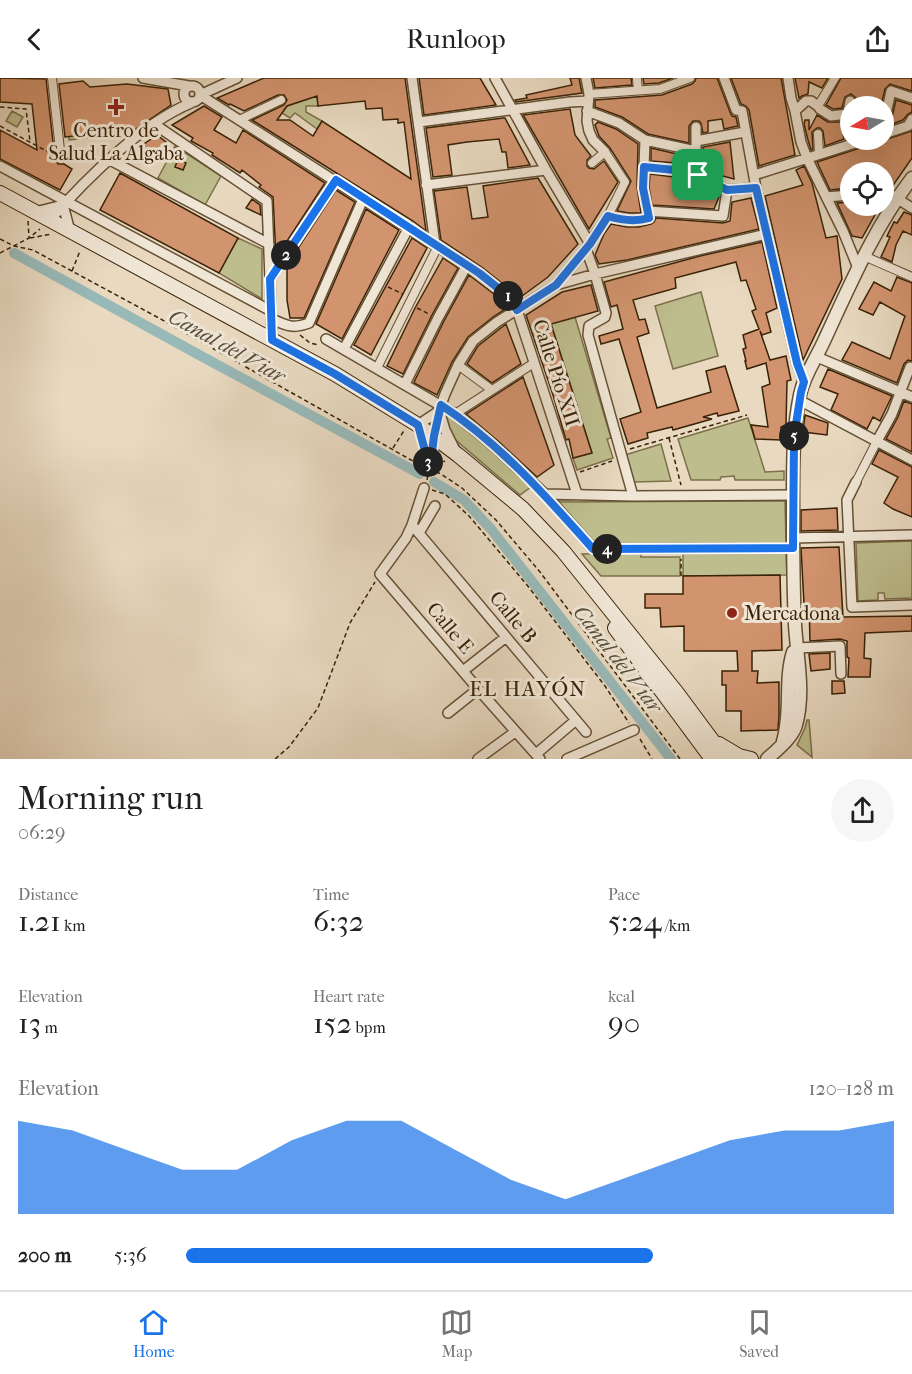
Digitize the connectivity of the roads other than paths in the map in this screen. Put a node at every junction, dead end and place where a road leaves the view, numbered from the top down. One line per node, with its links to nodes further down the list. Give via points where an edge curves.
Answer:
1 (52, 78): 37 (street)
2 (143, 78): 14 (street, via 172,83)
3 (237, 78): 14 (street)
4 (412, 78): 25 (street)
5 (495, 78): 20 (street)
6 (586, 78): 18 (street)
7 (690, 78): 12 (street)
8 (724, 78): 29 (street, via 736,110 742,111)
9 (788, 78): 21 (street)
10 (835, 78): 19 (street)
11 (637, 79): 13 (street)
12 (673, 81): 13 (street, via 660,89)
13 (638, 90): 18 (street)
14 (193, 93): 24 (street, Calle Pío XII); 26 (street)
15 (890, 96): 16 (street, via 891,91)
16 (912, 98)
17 (281, 100): 24 (street)
18 (588, 102): 20 (street); 31 (street); 34 (street, via 589,131)
19 (818, 106): 21 (street, via 806,101); 22 (street, via 831,116)
20 (512, 110): 25 (street); 42 (street)
21 (795, 111): 36 (street)
22 (840, 115)
23 (912, 119): 28 (street, via 908,126)
24 (239, 120): 46 (street, Calle Pío XII)
25 (419, 122): 47 (street)
26 (154, 124): 38 (street); 65 (street, via 267,201)
27 (696, 127): 33 (street)
28 (894, 131)
29 (746, 132): 33 (street); 44 (street)
30 (818, 134): 35 (street)
31 (645, 140): 33 (street); 41 (street)
32 (840, 145): 35 (street)
33 (696, 146): 43 (street)
34 (604, 152): 39 (street); 60 (street, via 625,182)
35 (819, 154): 36 (street)
36 (807, 158): 44 (street); 53 (street)
37 (61, 159)
38 (110, 160): 56 (street); 65 (street)
39 (592, 163)
40 (0, 166): 56 (street)
41 (644, 167): 43 (street); 59 (street)
42 (546, 170): 47 (street); 67 (street)
43 (698, 175): 49 (street)
44 (754, 175): 48 (street)
45 (912, 178): 55 (street)
46 (336, 180): 54 (street, Calle Pío XII); 72 (street)
47 (426, 185): 66 (street)
48 (756, 188): 49 (street); 64 (street)
49 (727, 190): 59 (street, via 723,216)
50 (0, 193): 58 (main road)
51 (840, 196): 53 (street)
52 (894, 197): 55 (street)
53 (826, 198): 68 (street)
54 (363, 199): 62 (street, Calle Pío XII); 75 (street, via 309,323 297,327 283,325)
55 (897, 199): 57 (street); 68 (street)
56 (65, 204): 58 (street); 61 (street); 63 (street); 75 (street)
57 (912, 208)
58 (31, 210): 61 (main road)
59 (647, 210): 60 (street, via 649,218 642,220)
60 (608, 216): 67 (street)
61 (50, 220): 63 (main road)
62 (409, 227): 66 (street, Calle Pío XII); 78 (street)
63 (70, 231): 77 (main road)
64 (767, 234): 70 (street); 84 (street)
65 (269, 244): 72 (street)
66 (437, 245): 69 (street, Calle Pío XII); 83 (street)
67 (588, 247): 70 (street); 73 (street)
68 (861, 262): 71 (street); 79 (street)
69 (467, 266): 74 (street, Calle Pío XII, via 494,283); 85 (street)
70 (595, 274): 73 (street); 103 (street, via 606,313 589,326 588,335)
71 (912, 277)
72 (270, 279): 75 (street)
73 (556, 285): 74 (street)
74 (517, 310): 80 (street, Calle Pío XII); 82 (street, via 473,341)
75 (271, 315): 77 (street)
76 (326, 339): 78 (street)
77 (272, 340): 92 (main road, via 335,374)
78 (344, 349): 83 (street)
79 (817, 357): 84 (street); 87 (street)
80 (534, 363): 86 (street); 101 (street, Calle Pío XII)
81 (911, 364): 87 (street)
82 (458, 365): 86 (street); 90 (street)
83 (377, 368): 85 (street)
84 (804, 382): 89 (street)
85 (405, 384): 90 (street)
86 (492, 390): 91 (street)
87 (901, 392): 88 (street); 94 (street)
88 (912, 397)
89 (799, 400): 94 (street); 102 (street)
90 (440, 408): 91 (street); 92 (street); 93 (street); 95 (street, via 445,430)
91 (455, 414): 100 (street)
92 (412, 426): 93 (main road)
93 (434, 436): 95 (main road)
94 (877, 441): 96 (street); 97 (street)
95 (458, 455): 99 (main road)
96 (912, 460)
97 (856, 482): 107 (street, via 847,500)
98 (424, 488): 105 (street)
99 (499, 488): 117 (main road, via 588,591); 121 (main road, via 563,551)
100 (545, 494): 101 (street); 108 (street, via 593,549)
101 (577, 494): 103 (street)
102 (793, 495): 103 (street); 108 (street)
103 (633, 496)
104 (435, 506): 105 (street)
105 (416, 529): 110 (street, Calle B); 112 (street, Calle E, via 380,574)
106 (912, 535): 107 (street)
107 (848, 537): 108 (street); 109 (street, via 852,607)
108 (793, 543): 111 (street)
109 (912, 605)
110 (506, 637): 112 (street); 116 (street, Calle B)
111 (796, 645): 113 (street, via 840,646); 129 (street, via 789,670 785,734 782,744)
112 (463, 671): 114 (street, Calle E)
113 (841, 674)
114 (478, 689): 115 (street); 119 (street, Calle E)
115 (448, 713)
116 (576, 720): 120 (street, Calle B); 122 (street)
117 (688, 726): 125 (main road); 126 (main road)
118 (634, 730): 124 (street)
119 (515, 732): 122 (street, Calle E); 123 (street)
120 (586, 732)
121 (712, 739): 127 (main road); 128 (main road, via 739,756)
122 (538, 757)
123 (478, 759)
124 (567, 759)
125 (712, 759)
126 (719, 759)
127 (726, 759)
128 (752, 759)
129 (767, 759)

